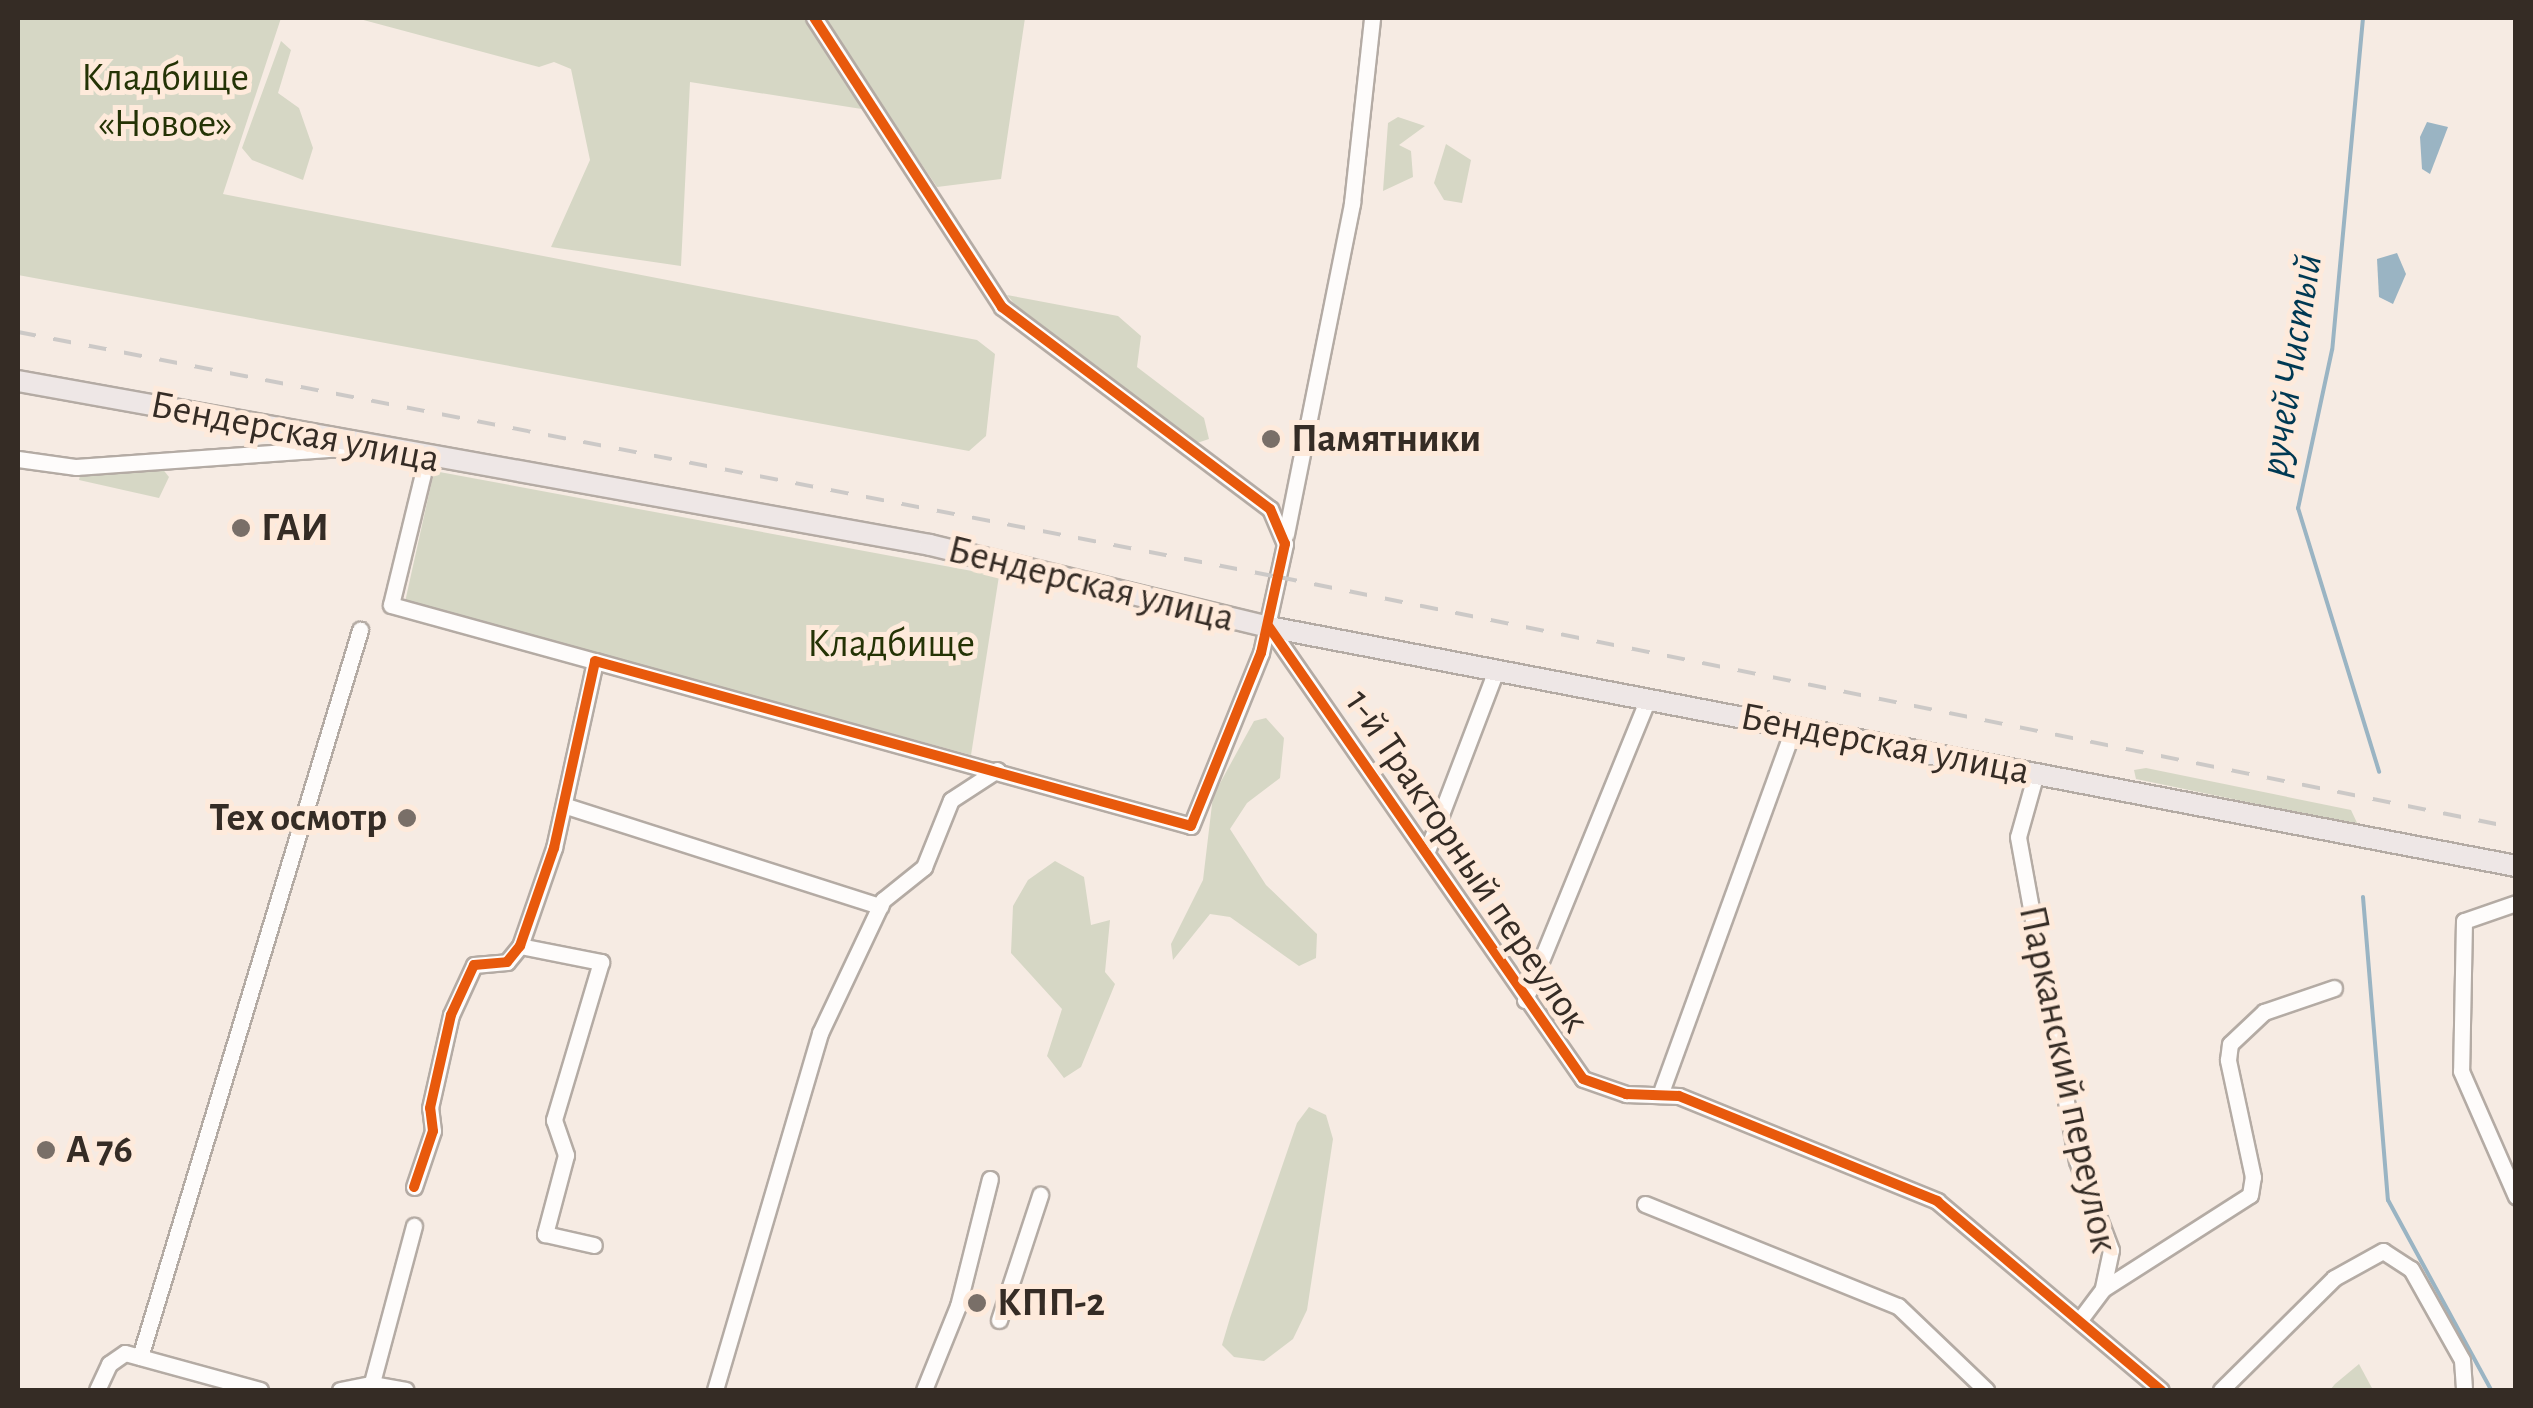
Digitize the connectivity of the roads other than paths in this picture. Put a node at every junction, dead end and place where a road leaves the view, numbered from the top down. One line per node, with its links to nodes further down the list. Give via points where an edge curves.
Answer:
1 (814, 18): 7 (street, via 1002,307 1270,509)
2 (1372, 18): 7 (street, via 1352,203)
3 (18, 381): 4 (main road, Бендерская улица)
4 (370, 445): 5 (main road, Бендерская улица); 6 (street, via 76,468)
5 (428, 457): 8 (main road, Бендерская улица, via 930,545); 10 (street, via 391,605)
6 (18, 459)
7 (1286, 534): 8 (street)
8 (1270, 627): 11 (main road, Бендерская улица); 14 (street, via 1192,826); 17 (street, 1-й Тракторный переулок)
9 (360, 630): 35 (street)
10 (595, 661): 14 (street); 16 (street, via 564,788)
11 (1496, 670): 12 (main road, Бендерская улица); 17 (street)
12 (1648, 698): 13 (main road, Бендерская улица); 23 (street)
13 (1794, 726): 15 (main road, Бендерская улица); 24 (street)
14 (997, 770): 20 (street, via 951,800 924,867)
15 (2036, 773): 18 (main road, Бендерская улица); 32 (street, Парканский переулок, via 2018,837 2077,1161 2112,1250)
16 (566, 806): 20 (street); 21 (street)
17 (1427, 852): 23 (street, 1-й Тракторный переулок)
18 (2516, 866)
19 (2516, 903): 28 (street, via 2464,921 2461,1071)
20 (880, 906): 41 (street, via 820,1033)
21 (520, 946): 26 (street, via 507,962 474,965 451,1015 430,1108 433,1131); 31 (street, via 601,962 554,1120 566,1155 545,1234)
22 (2334, 988): 32 (street, via 2264,1012 2230,1044 2253,1177 2250,1195)
23 (1526, 1000): 24 (street, 1-й Тракторный переулок, via 1583,1078 1616,1092)
24 (1660, 1095): 34 (street, via 1679,1096 1938,1201)
25 (990, 1179): 42 (street, via 958,1306)
26 (414, 1187)
27 (1040, 1195): 33 (street)
28 (2516, 1196)
29 (1645, 1204): 43 (street, via 1898,1306)
30 (414, 1226): 36 (street)
31 (594, 1245)
32 (2103, 1289): 34 (street, Парканский переулок)
33 (999, 1320)
34 (2080, 1320): 44 (street)
35 (140, 1357): 37 (street, via 116,1356); 38 (street)
36 (371, 1387): 39 (street); 40 (street)
37 (97, 1390)
38 (260, 1390)
39 (340, 1390)
40 (405, 1390)
41 (715, 1390)
42 (924, 1390)
43 (1986, 1390)
44 (2161, 1390)
45 (2221, 1390): 46 (street, via 2334,1278 2384,1252 2411,1269 2462,1360)
46 (2464, 1390)

